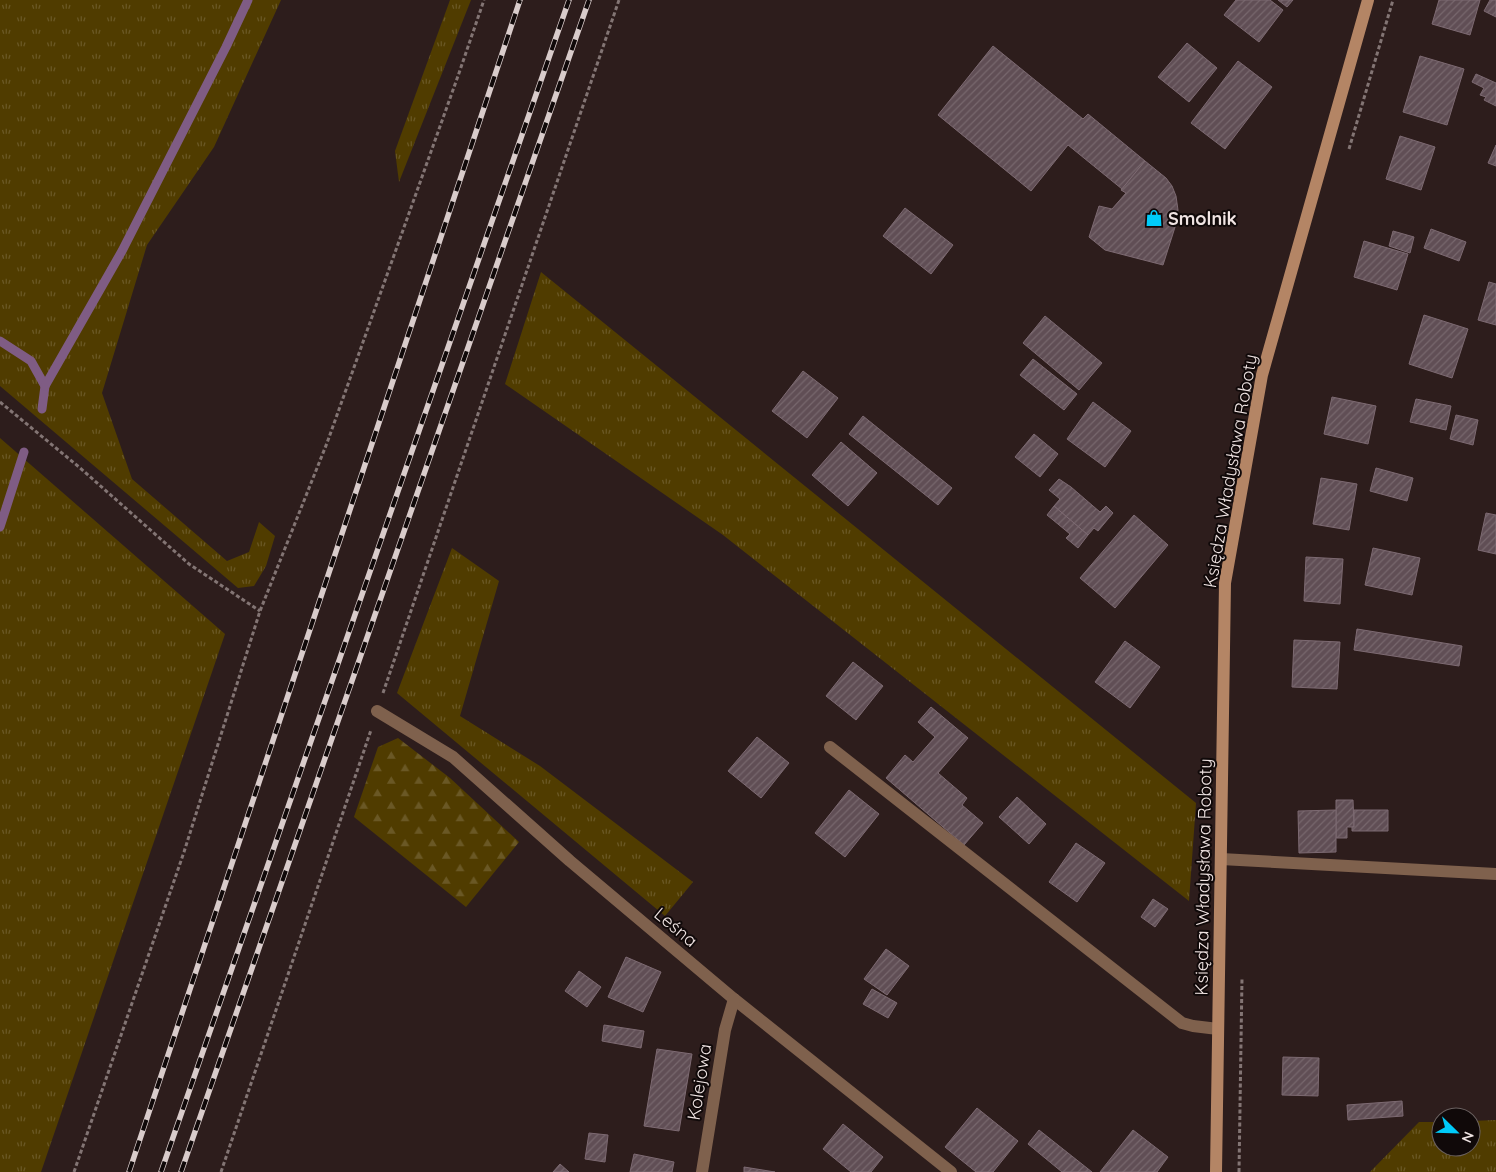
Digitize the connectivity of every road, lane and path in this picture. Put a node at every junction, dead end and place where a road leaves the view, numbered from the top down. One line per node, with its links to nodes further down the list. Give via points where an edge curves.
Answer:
1 (484, 0): 7 (path, via 327,443)
2 (619, 0): 8 (path)
3 (1368, 0): 10 (main road, Księdza Władysława Roboty, via 1262,375 1229,564)
4 (1393, 0): 5 (path)
5 (1349, 150)
6 (0, 402): 7 (path, via 189,564)
7 (260, 611): 15 (path, via 184,852)
8 (377, 711): 13 (street, Leśna, via 453,757); 16 (path)
9 (830, 746): 14 (street, via 1182,1023)
10 (1221, 859): 11 (street); 14 (main road, Księdza Władysława Roboty)
11 (1496, 874)
12 (1242, 978): 20 (path)
13 (734, 999): 17 (street, Kolejowa, via 725,1030); 18 (street, Leśna)
14 (1218, 1029): 19 (main road, Księdza Władysława Roboty)
15 (74, 1172)
16 (221, 1172)
17 (702, 1172)
18 (951, 1172)
19 (1216, 1172)
20 (1239, 1172)

